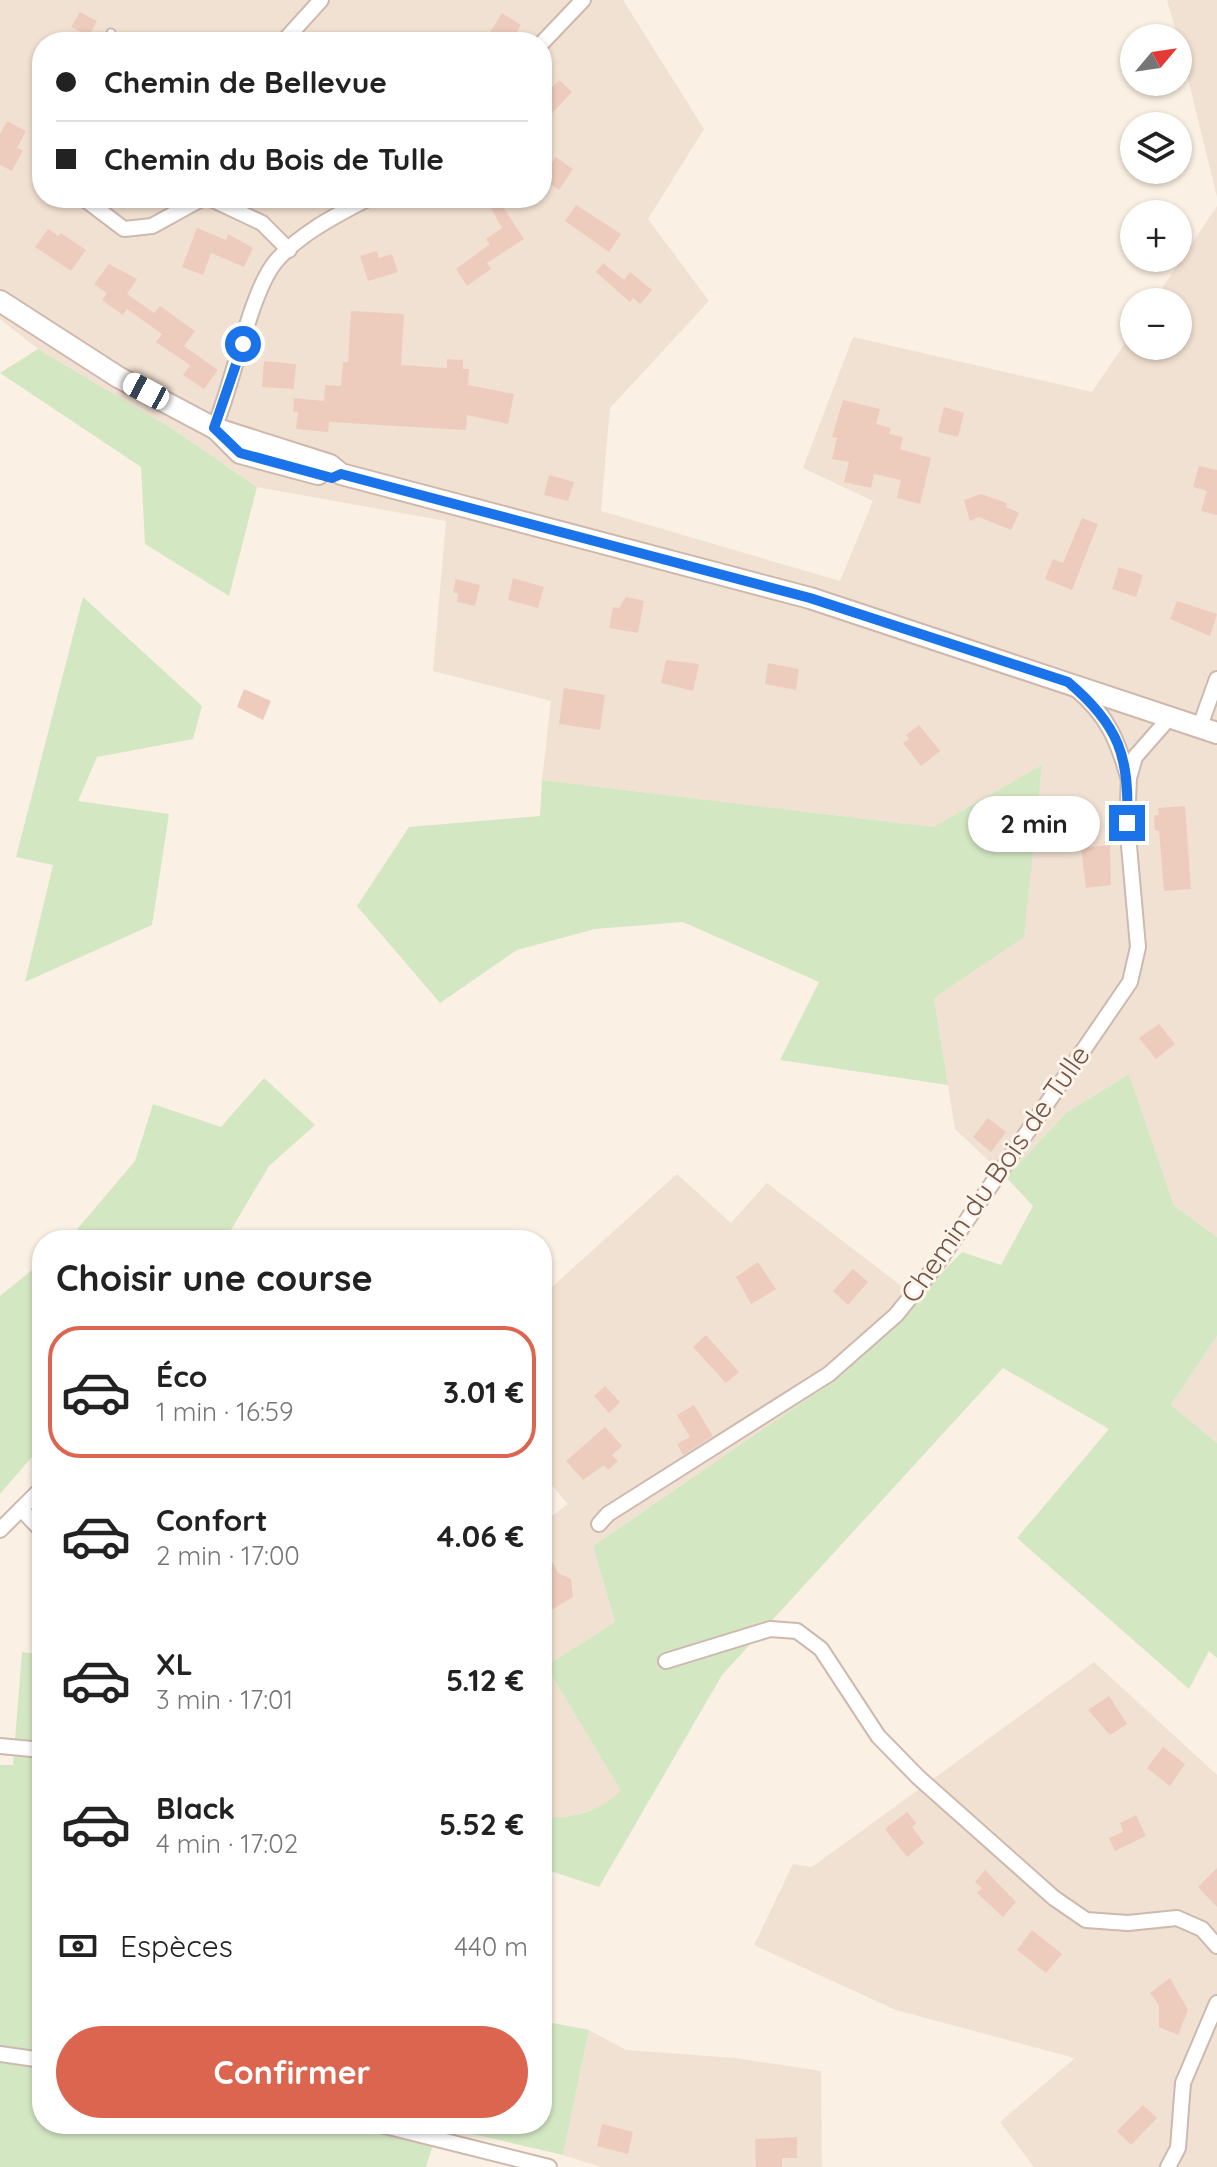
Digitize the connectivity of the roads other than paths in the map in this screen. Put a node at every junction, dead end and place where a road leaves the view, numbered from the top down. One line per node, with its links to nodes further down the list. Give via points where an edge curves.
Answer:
1 (321, 0): 3 (street)
2 (583, 0): 4 (street)
3 (292, 32)
4 (552, 33)
5 (96, 208): 6 (street, via 124,229 152,226)
6 (185, 208)
7 (230, 208): 9 (street, via 262,223)
8 (351, 208): 9 (street)
9 (289, 250): 11 (street, via 275,261 260,295)
10 (0, 301): 11 (main road, via 118,377)
11 (214, 428): 13 (main road, via 330,465 341,474 810,598)
12 (1217, 679): 15 (street)
13 (1068, 682): 14 (main road); 16 (street, Chemin du Bois de Tulle, via 1105,717)
14 (1171, 716): 15 (main road); 16 (street, Chemin du Bois de Tulle, via 1135,757)
15 (1209, 729)
16 (1129, 778): 20 (street, Chemin du Bois de Tulle, via 1127,823 1138,947 1130,982 937,1264 896,1315 829,1374)
17 (32, 1498): 18 (street)
18 (21, 1509): 19 (street); 21 (street)
19 (32, 1521)
20 (599, 1524)
21 (0, 1530)
22 (666, 1661): 25 (street, via 770,1629 797,1631 821,1649 888,1746 1054,1898 1086,1920 1177,1918 1202,1929)
23 (0, 1746): 24 (street)
24 (32, 1749)
25 (1217, 1946)
26 (1217, 2003): 31 (street, via 1183,2083 1178,2148)
27 (0, 2054): 28 (street)
28 (32, 2059)
29 (417, 2134): 30 (street)
30 (549, 2167)
31 (1168, 2167)

